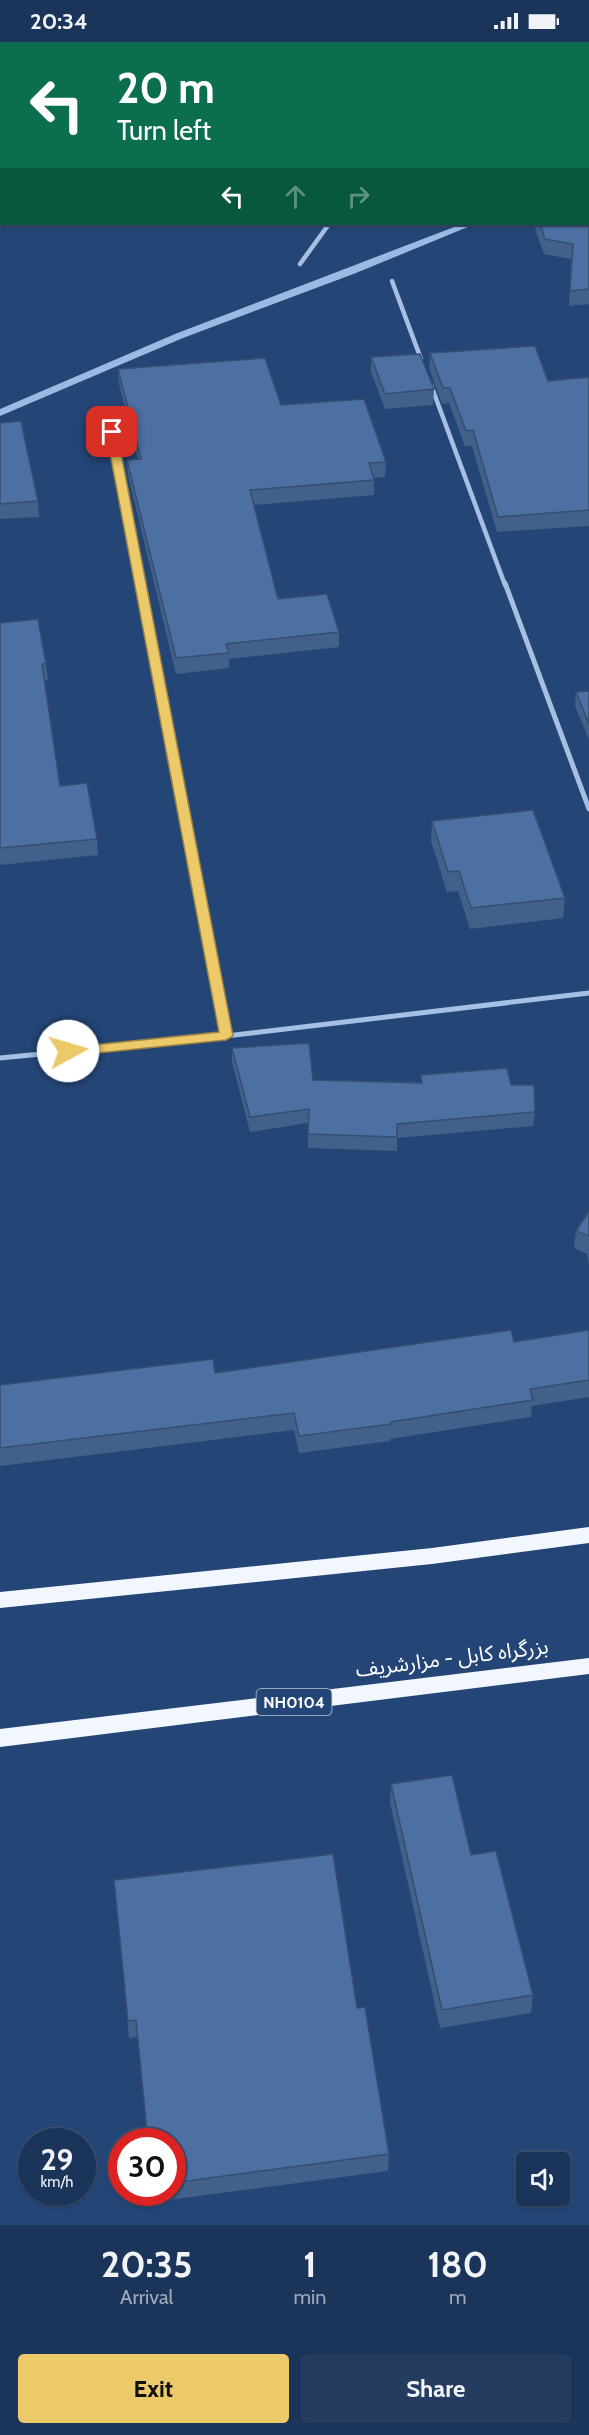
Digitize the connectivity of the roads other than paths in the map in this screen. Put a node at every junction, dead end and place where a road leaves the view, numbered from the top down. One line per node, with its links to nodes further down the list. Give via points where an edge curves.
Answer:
1 (328, 225): 2 (street)
2 (300, 264)
3 (392, 281): 4 (street)
4 (426, 371)
5 (430, 382): 7 (street)
6 (112, 432): 9 (street)
7 (589, 809)
8 (589, 993): 9 (street)
9 (226, 1036): 10 (street)
10 (0, 1058)
11 (589, 1535): 12 (highway, via 432,1556)
12 (0, 1599)
13 (589, 1666): 14 (highway, بزرگراه کابل - مزارشریف / NH0104)
14 (0, 1738)

